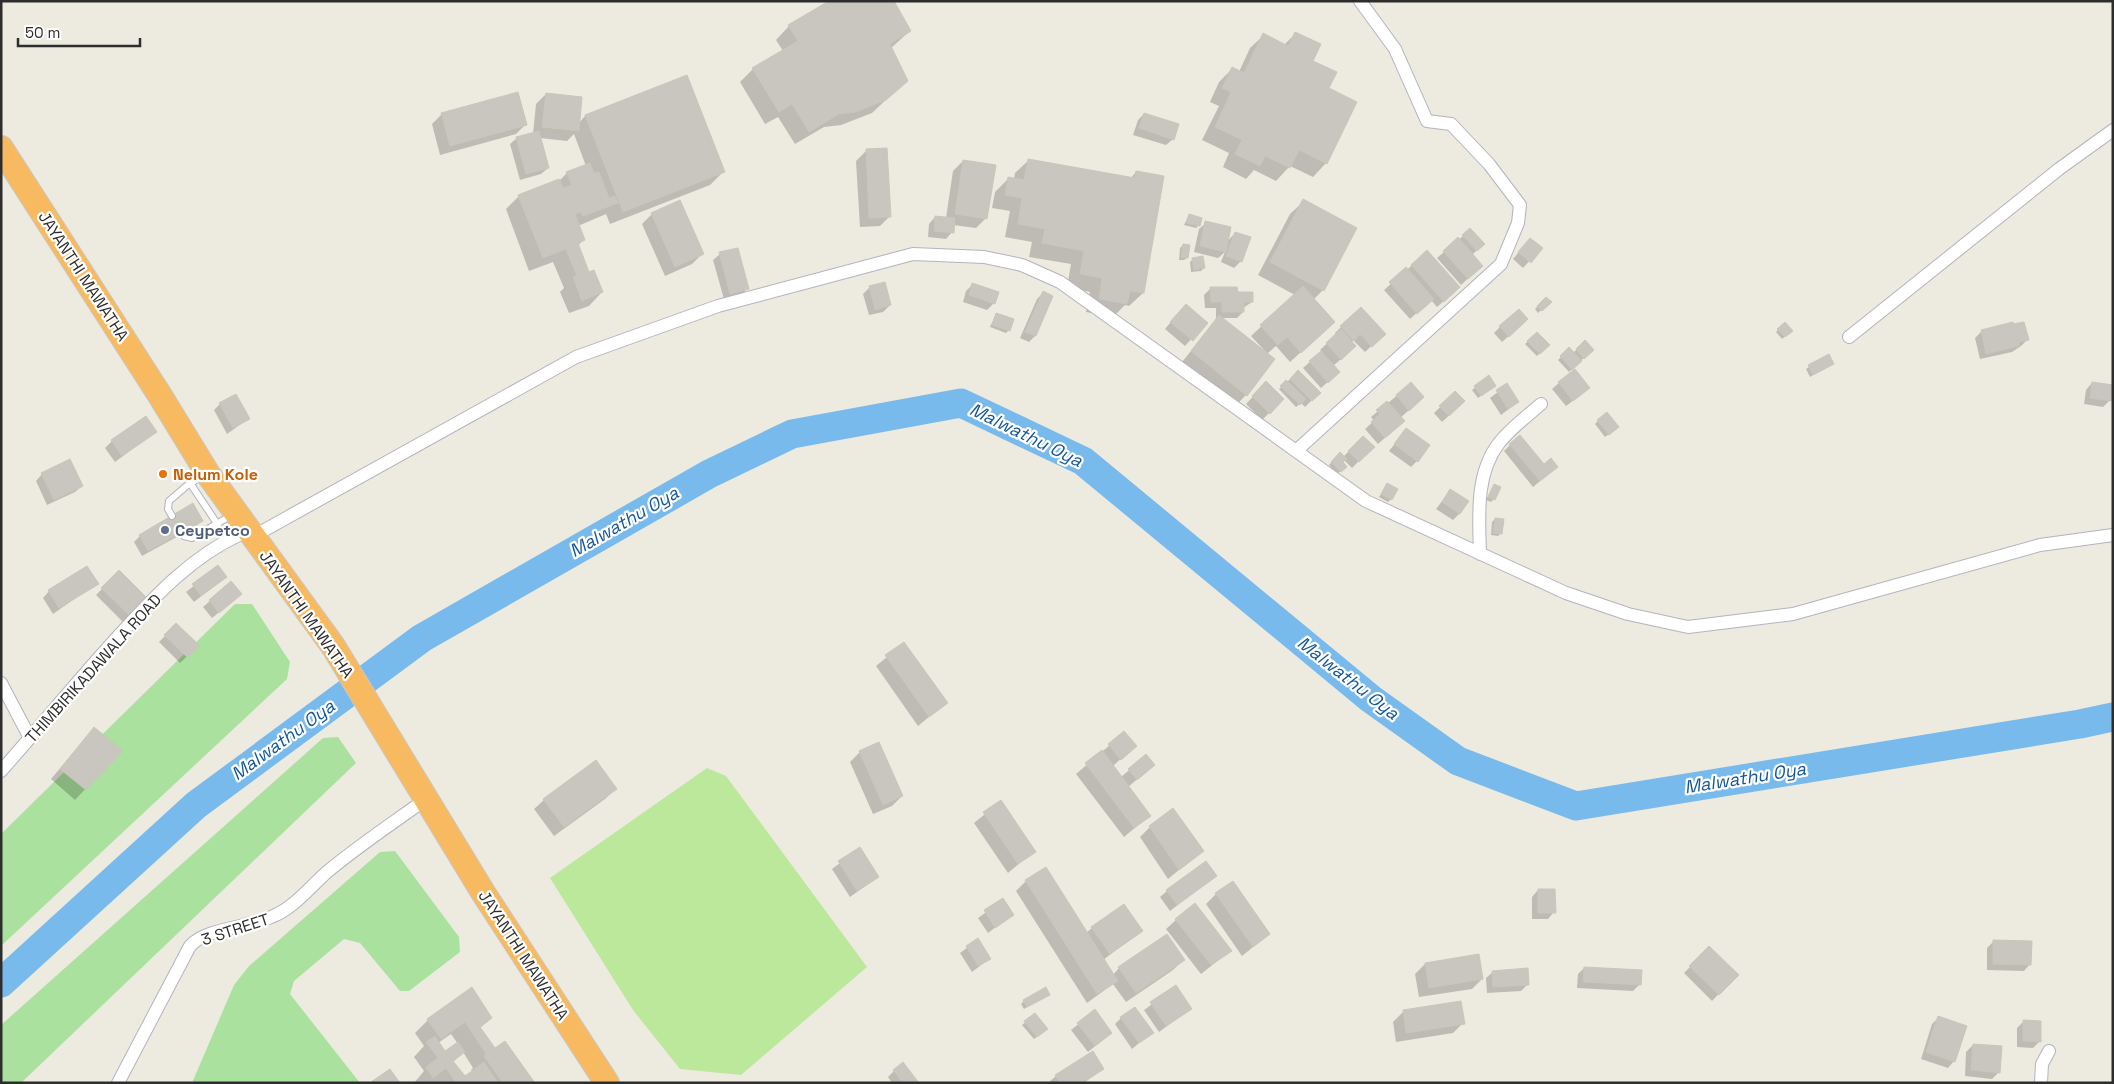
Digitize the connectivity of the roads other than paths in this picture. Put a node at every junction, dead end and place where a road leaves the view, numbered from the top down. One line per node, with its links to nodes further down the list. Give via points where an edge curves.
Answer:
1 (1360, 1): 6 (street, via 1395,49 1426,121 1451,124 1489,164 1520,205 1518,223 1501,264)
2 (2113, 130): 4 (street, via 2059,169)
3 (1, 148): 7 (highway, JAYANTHI MAWATHA, via 159,394)
4 (1849, 337)
5 (1541, 404): 12 (street, via 1499,442 1486,463 1479,508)
6 (1296, 451): 9 (street, THIMBIRIKADAWALA ROAD, via 1060,282 1022,265 984,257 913,254 718,306 576,357); 12 (street, THIMBIRIKADAWALA ROAD, via 1366,501)
7 (199, 478): 8 (lane, via 169,501 168,509); 9 (highway, JAYANTHI MAWATHA)
8 (172, 516)
9 (236, 528): 10 (lane, via 192,538); 14 (street, THIMBIRIKADAWALA ROAD, via 158,594); 16 (highway, JAYANTHI MAWATHA, via 297,597 333,646)
10 (181, 533)
11 (2113, 535): 12 (street, THIMBIRIKADAWALA ROAD, via 2040,545 1793,614 1688,627 1628,614 1566,593)
12 (1480, 554)
13 (1, 683): 14 (street)
14 (30, 738): 15 (street, THIMBIRIKADAWALA ROAD)
15 (1, 771)
16 (421, 791): 18 (street, 3 STREET, via 286,910 251,925 197,938); 19 (highway, JAYANTHI MAWATHA)
17 (2049, 1051): 20 (street, via 2042,1064)
18 (118, 1083)
19 (607, 1083)
20 (2041, 1083)

